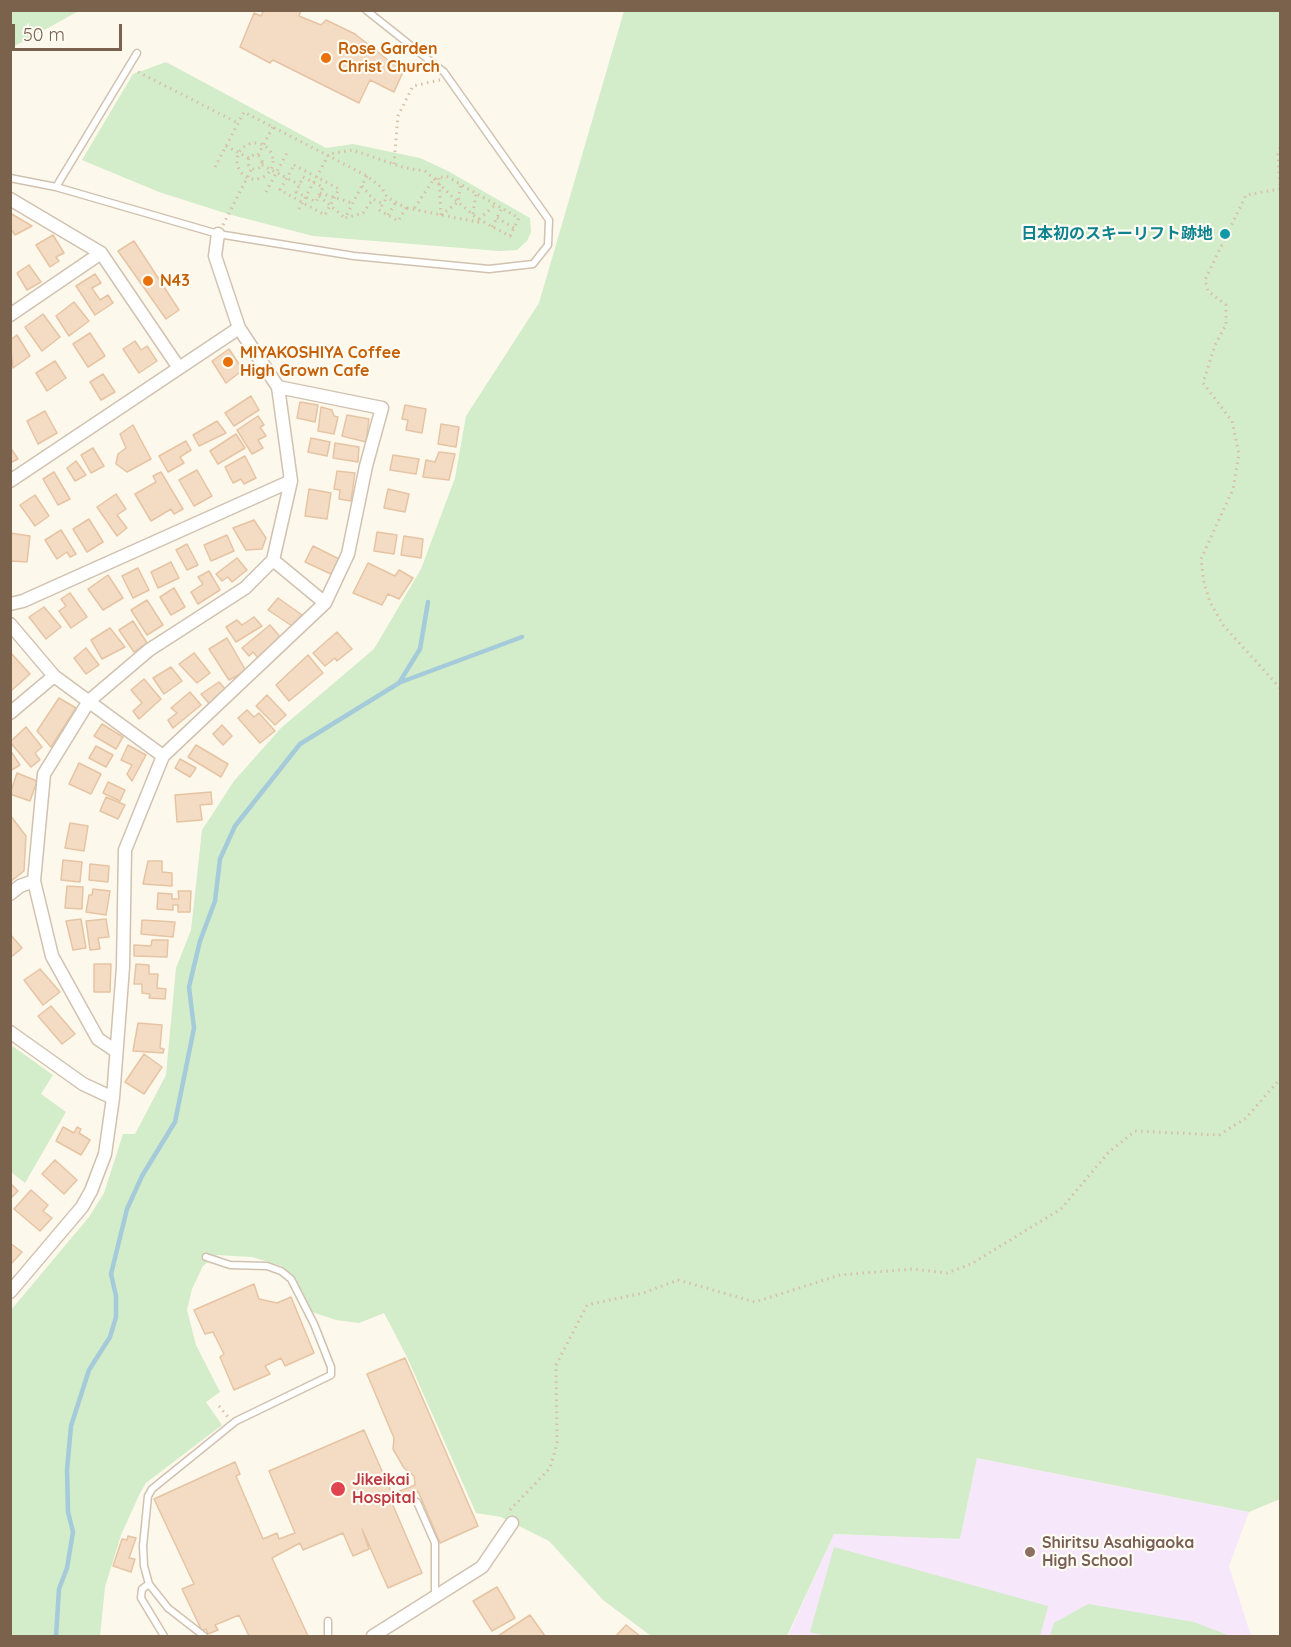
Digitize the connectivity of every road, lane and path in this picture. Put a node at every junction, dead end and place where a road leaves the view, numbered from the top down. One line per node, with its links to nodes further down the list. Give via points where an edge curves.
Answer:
1 (366, 10): 4 (lane)
2 (137, 52): 3 (lane)
3 (129, 67): 5 (path); 33 (lane)
4 (448, 79): 15 (path, via 413,86 398,116); 63 (lane, via 549,220 548,245 533,264 489,269 421,263)
5 (238, 123): 6 (path, via 244,112); 7 (path)
6 (273, 127): 8 (path); 12 (path)
7 (226, 146): 10 (path); 17 (path)
8 (263, 146): 10 (path, via 248,144); 13 (path); 19 (path, via 272,158)
9 (1281, 148): 34 (path)
10 (239, 153): 14 (path); 22 (path, via 237,165)
11 (287, 153): 20 (path)
12 (329, 154): 15 (path, via 353,150); 21 (path); 23 (path)
13 (258, 155): 14 (path); 16 (path)
14 (249, 158): 18 (path)
15 (394, 164): 27 (path, via 425,171)
16 (262, 165): 18 (path); 19 (path)
17 (215, 167)
18 (252, 168): 22 (path)
19 (271, 170): 20 (path); 22 (path, via 262,178)
20 (276, 172): 25 (path); 35 (path)
21 (367, 176): 31 (path); 39 (path)
22 (247, 177): 63 (path)
23 (316, 177): 25 (path, via 294,165); 28 (path); 41 (path, via 339,189)
24 (10, 178): 33 (lane)
25 (287, 178): 30 (path); 43 (path, via 280,190)
26 (439, 178): 27 (path); 29 (path, via 446,176); 32 (path)
27 (434, 179): 32 (path); 53 (path)
28 (314, 182): 30 (path, via 303,177); 37 (path, via 323,187); 38 (path)
29 (461, 184): 36 (path); 45 (path)
30 (300, 185): 38 (path, via 296,192)
31 (362, 186): 42 (path); 46 (path)
32 (441, 186): 45 (path); 56 (path)
33 (56, 187): 63 (lane)
34 (1281, 188): 76 (path, via 1246,195 1205,280 1208,291 1226,305 1226,325 1203,383 1232,421 1239,454 1233,489 1201,559 1210,602 1223,624)
35 (266, 192)
36 (476, 193): 48 (path); 54 (path)
37 (320, 195): 38 (path, via 316,202); 41 (path); 49 (path)
38 (306, 196): 43 (path)
39 (387, 197): 44 (path); 47 (path)
40 (10, 199): 64 (street)
41 (334, 199): 46 (path); 49 (path)
42 (373, 199): 47 (path); 57 (path, via 363,213)
43 (303, 202): 49 (path, via 325,215); 52 (path)
44 (396, 202): 50 (path); 55 (path)
45 (458, 202): 54 (path); 56 (path)
46 (352, 203): 57 (path)
47 (383, 204): 55 (path, via 380,210)
48 (496, 204): 51 (path); 59 (path)
49 (331, 205): 57 (path)
50 (406, 208): 53 (path); 55 (path, via 398,221)
51 (502, 208): 58 (path); 62 (path, via 519,218)
52 (299, 209)
53 (413, 210): 56 (path)
54 (473, 214): 59 (path)
55 (388, 215)
56 (441, 215): 60 (path)
57 (345, 218)
58 (497, 218): 61 (path); 62 (path)
59 (478, 219): 60 (path)
60 (484, 224): 61 (path)
61 (492, 228): 62 (path, via 510,236)
62 (514, 228)
63 (218, 234): 66 (street, via 215,256)
64 (101, 253): 65 (street); 67 (street)
65 (10, 315)
66 (239, 328): 67 (street); 68 (street)
67 (179, 368): 69 (street)
68 (278, 387): 70 (street); 72 (street, via 382,408 348,554)
69 (10, 481)
70 (291, 481): 71 (street); 73 (street)
71 (273, 560): 72 (street); 77 (street, via 245,588 149,650)
72 (325, 603): 79 (street)
73 (10, 604)
74 (10, 624): 75 (street)
75 (54, 676): 77 (street); 78 (street)
76 (1281, 688)
77 (89, 701): 79 (street); 80 (street, via 44,774)
78 (10, 713)
79 (163, 756): 83 (street, via 125,850 123,967)
80 (34, 880): 81 (street); 83 (street, via 52,956 98,1039)
81 (10, 894)
82 (10, 1032): 85 (street, via 83,1084)
83 (116, 1051): 85 (street)
84 (1281, 1079): 89 (path, via 1246,1118 1219,1135 1135,1131 1108,1153 1061,1209 971,1264 947,1273 912,1269 849,1274 755,1302 678,1280 643,1293 587,1305 556,1365 557,1444 550,1468 509,1508)
85 (113, 1098): 87 (street, via 105,1154 91,1191 70,1223)
86 (206, 1257): 90 (lane, via 230,1265 267,1266 281,1270 291,1279 314,1324 331,1375 236,1421 152,1489 143,1546)
87 (10, 1292)
88 (417, 1502): 91 (lane, via 435,1543)
89 (512, 1523): 91 (street, via 482,1567)
90 (149, 1584): 93 (lane, via 142,1589 141,1598); 94 (lane, via 168,1608)
91 (435, 1596): 96 (street)
92 (328, 1621): 95 (lane)
93 (165, 1636)
94 (204, 1636)
95 (328, 1636)
96 (373, 1636)

